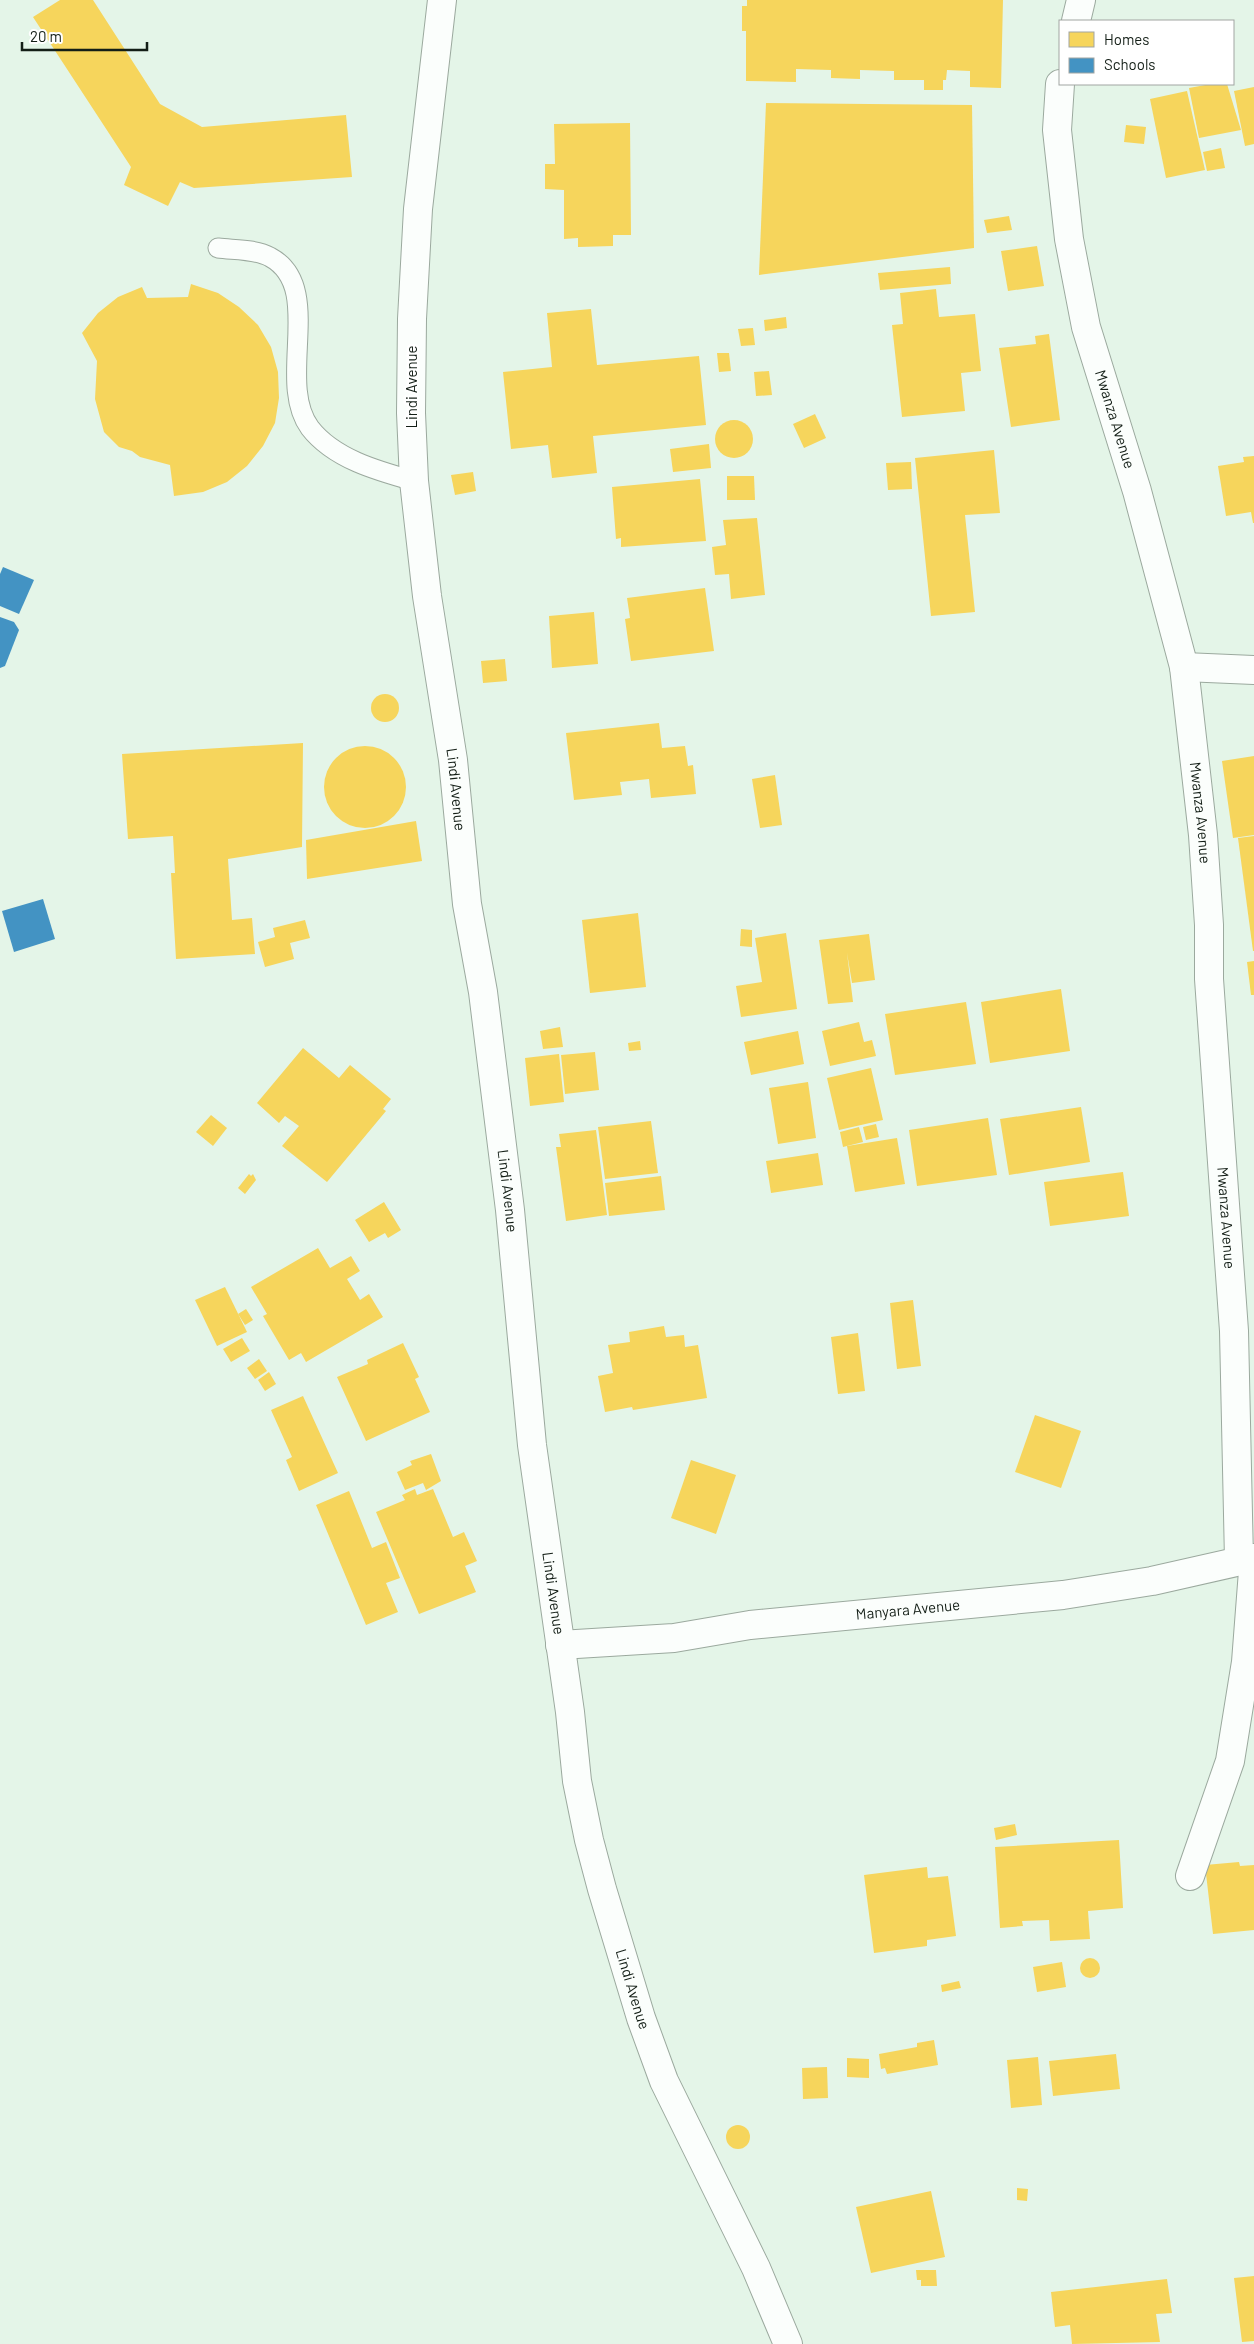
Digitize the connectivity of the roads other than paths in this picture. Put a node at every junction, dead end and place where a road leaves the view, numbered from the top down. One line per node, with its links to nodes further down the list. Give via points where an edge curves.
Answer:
1 (442, 0): 6 (street, Lindi Avenue, via 416,246 411,413)
2 (1081, 0): 3 (street)
3 (1076, 20)
4 (1060, 85): 7 (street, Mwanza Avenue, via 1057,130 1069,239 1086,327 1137,491)
5 (218, 248): 6 (lane, via 270,256 281,265 293,284 299,311 295,372 299,400 311,428 343,455)
6 (414, 481): 10 (street, Lindi Avenue, via 427,596 453,760 467,904 483,992 503,1151 532,1445)
7 (1184, 667): 8 (street); 9 (street, Mwanza Avenue, via 1203,835)
8 (1254, 670)
9 (1249, 1559): 10 (street, Manyara Avenue, via 1152,1581 1063,1595 750,1624 674,1638); 11 (street, Mwanza Avenue, via 1246,1662 1230,1761)
10 (560, 1644): 12 (street, Lindi Avenue, via 577,1781 588,1840 641,2018 664,2081 756,2268)
11 (1190, 1876)
12 (788, 2344)

